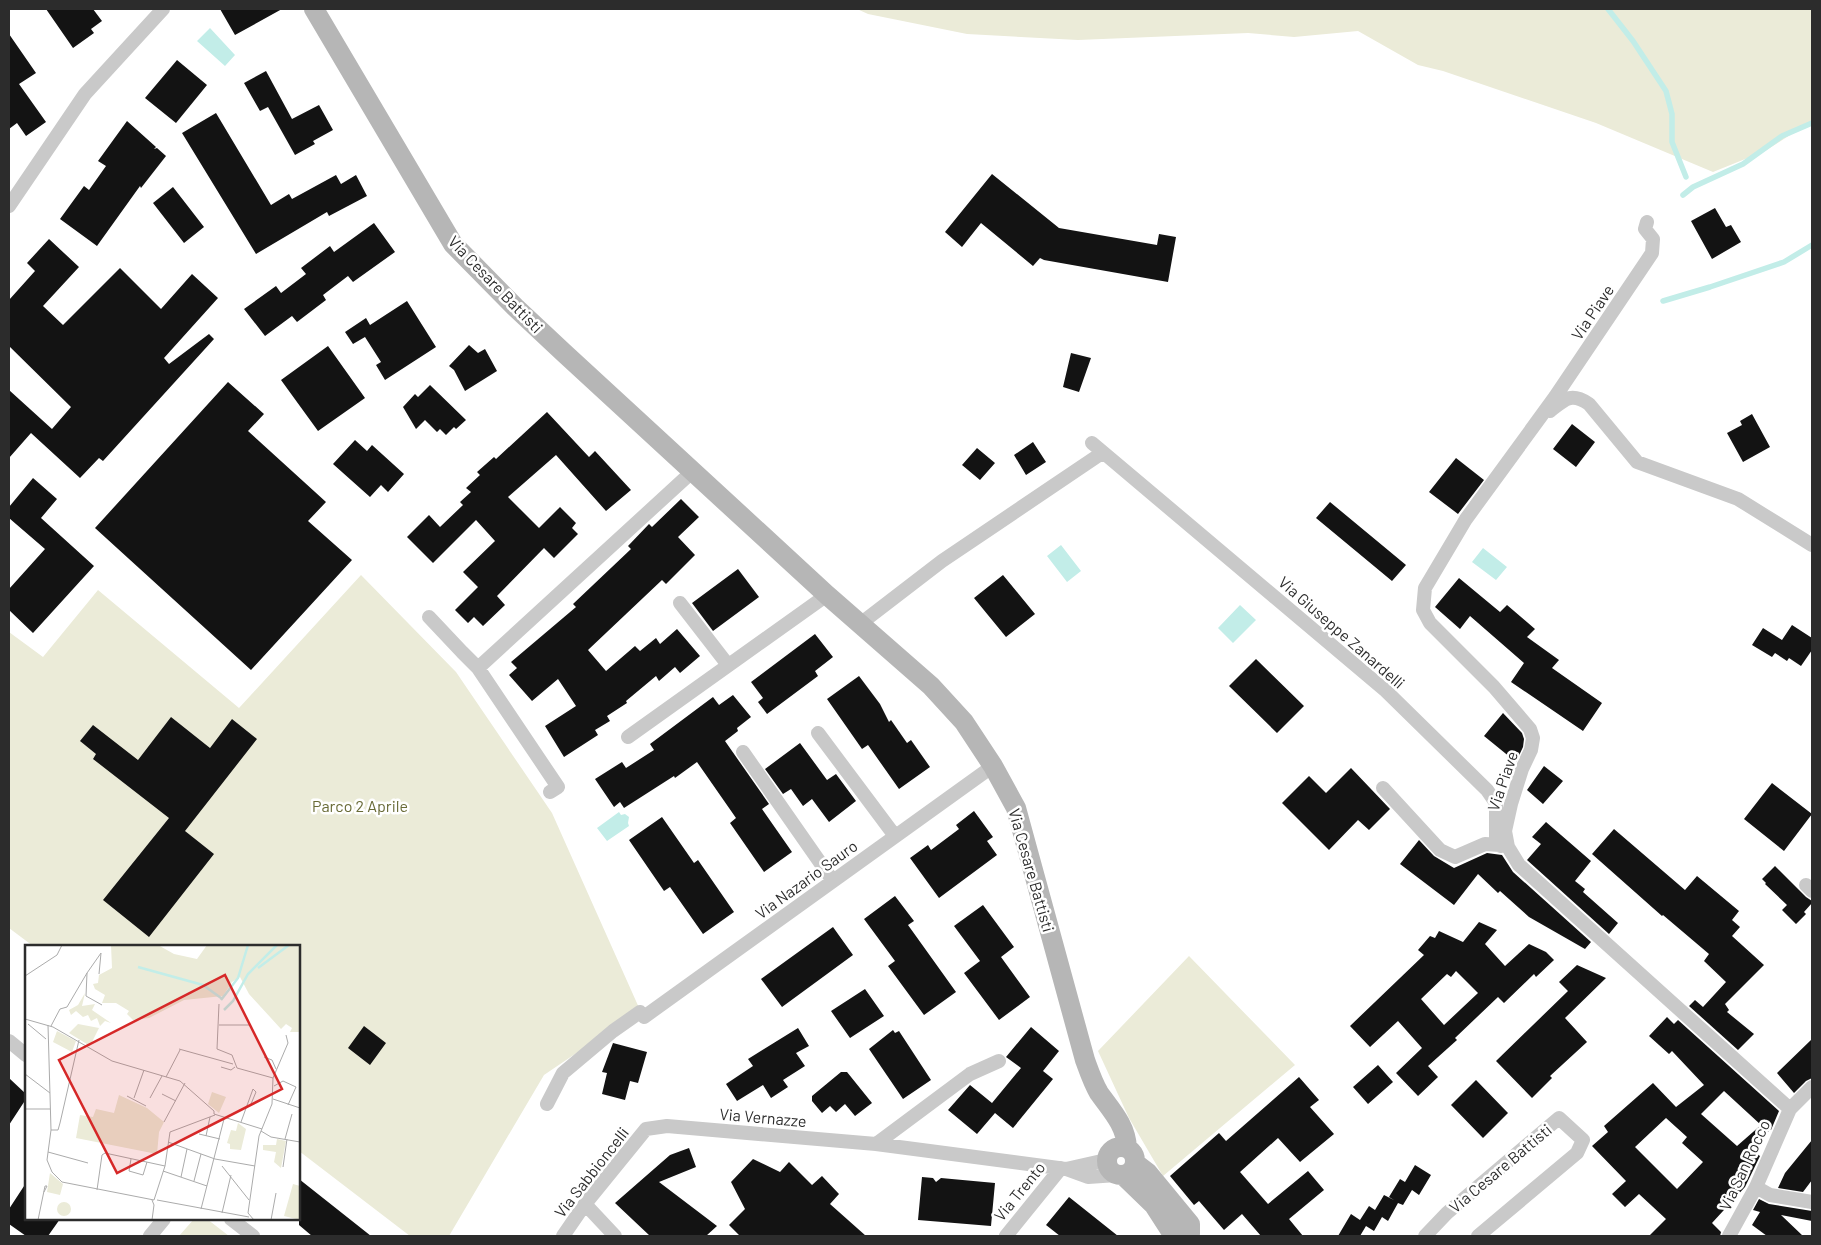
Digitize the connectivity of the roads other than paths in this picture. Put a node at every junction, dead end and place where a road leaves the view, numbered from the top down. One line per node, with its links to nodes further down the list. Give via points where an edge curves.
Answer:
1 (163, 9): 3 (street, via 86,94)
2 (314, 9): 8 (street, Via Cesare Battisti, via 453,244 515,307)
3 (9, 206)
4 (1647, 222): 5 (street, Via Piave, via 1645,229 1653,238 1652,253)
5 (1539, 418): 9 (street, Via Piave, via 1568,397 1580,398 1589,404 1637,462 1738,499); 24 (street, Via Piave, via 1466,519 1425,588 1422,610 1430,623 1494,687 1530,729 1533,738 1531,750 1522,769 1504,831 1508,848)
6 (1092, 443): 7 (street, Via Giuseppe Zanardelli)
7 (1102, 453): 13 (street, via 942,561); 23 (street, Via Giuseppe Zanardelli, via 1386,691 1487,790 1496,803 1495,827)
8 (693, 471): 10 (street, Via Cesare Battisti); 15 (street)
9 (1812, 545)
10 (827, 595): 13 (street, Via Cesare Battisti); 14 (street)
11 (680, 603): 14 (street)
12 (429, 617): 15 (street)
13 (860, 624): 19 (street, Via Cesare Battisti, via 931,686 964,722)
14 (728, 665): 17 (street)
15 (478, 668): 21 (street, via 558,787)
16 (818, 733): 22 (street)
17 (628, 737)
18 (743, 752): 25 (street)
19 (994, 766): 22 (street, Via Nazario Sauro); 34 (street, Via Cesare Battisti, via 1016,808 1085,1060 1098,1091 1125,1133)
20 (1383, 788): 23 (street, via 1440,850 1455,857 1485,844)
21 (550, 792)
22 (895, 836): 25 (street, Via Nazario Sauro)
23 (1500, 845): 24 (street)
24 (1519, 865): 31 (street, Via Piave)
25 (833, 881): 30 (street, Via Nazario Sauro, via 644,1016 640,1012 613,1031 563,1073)
26 (9, 1041): 27 (street)
27 (25, 1054)
28 (999, 1061): 33 (street, via 970,1074)
29 (1812, 1087): 31 (street)
30 (548, 1104)
31 (1790, 1109): 36 (street, Via San Rocco)
32 (646, 1128): 33 (street, Via Vernazze, via 668,1126); 38 (street, Via Sabbioncelli)
33 (876, 1144): 35 (street, Via Vernazze)
34 (1120, 1162): 35 (street, Via Vernazze); 46 (street, via 1154,1205)
35 (1063, 1168): 45 (street, Via Trento)
36 (1756, 1187): 37 (street, via 1770,1195); 49 (street, Via San Rocco)
37 (1812, 1202)
38 (585, 1204): 43 (street, Via Sabbioncelli); 44 (street)
39 (163, 1220): 41 (street)
40 (232, 1220): 42 (street)
41 (150, 1236)
42 (253, 1236)
43 (563, 1236)
44 (615, 1236)
45 (1006, 1236)
46 (1186, 1236)
47 (1425, 1236): 48 (street, Via Cesare Battisti, via 1447,1213 1559,1118 1582,1140 1577,1153)
48 (1478, 1236)
49 (1728, 1236)

